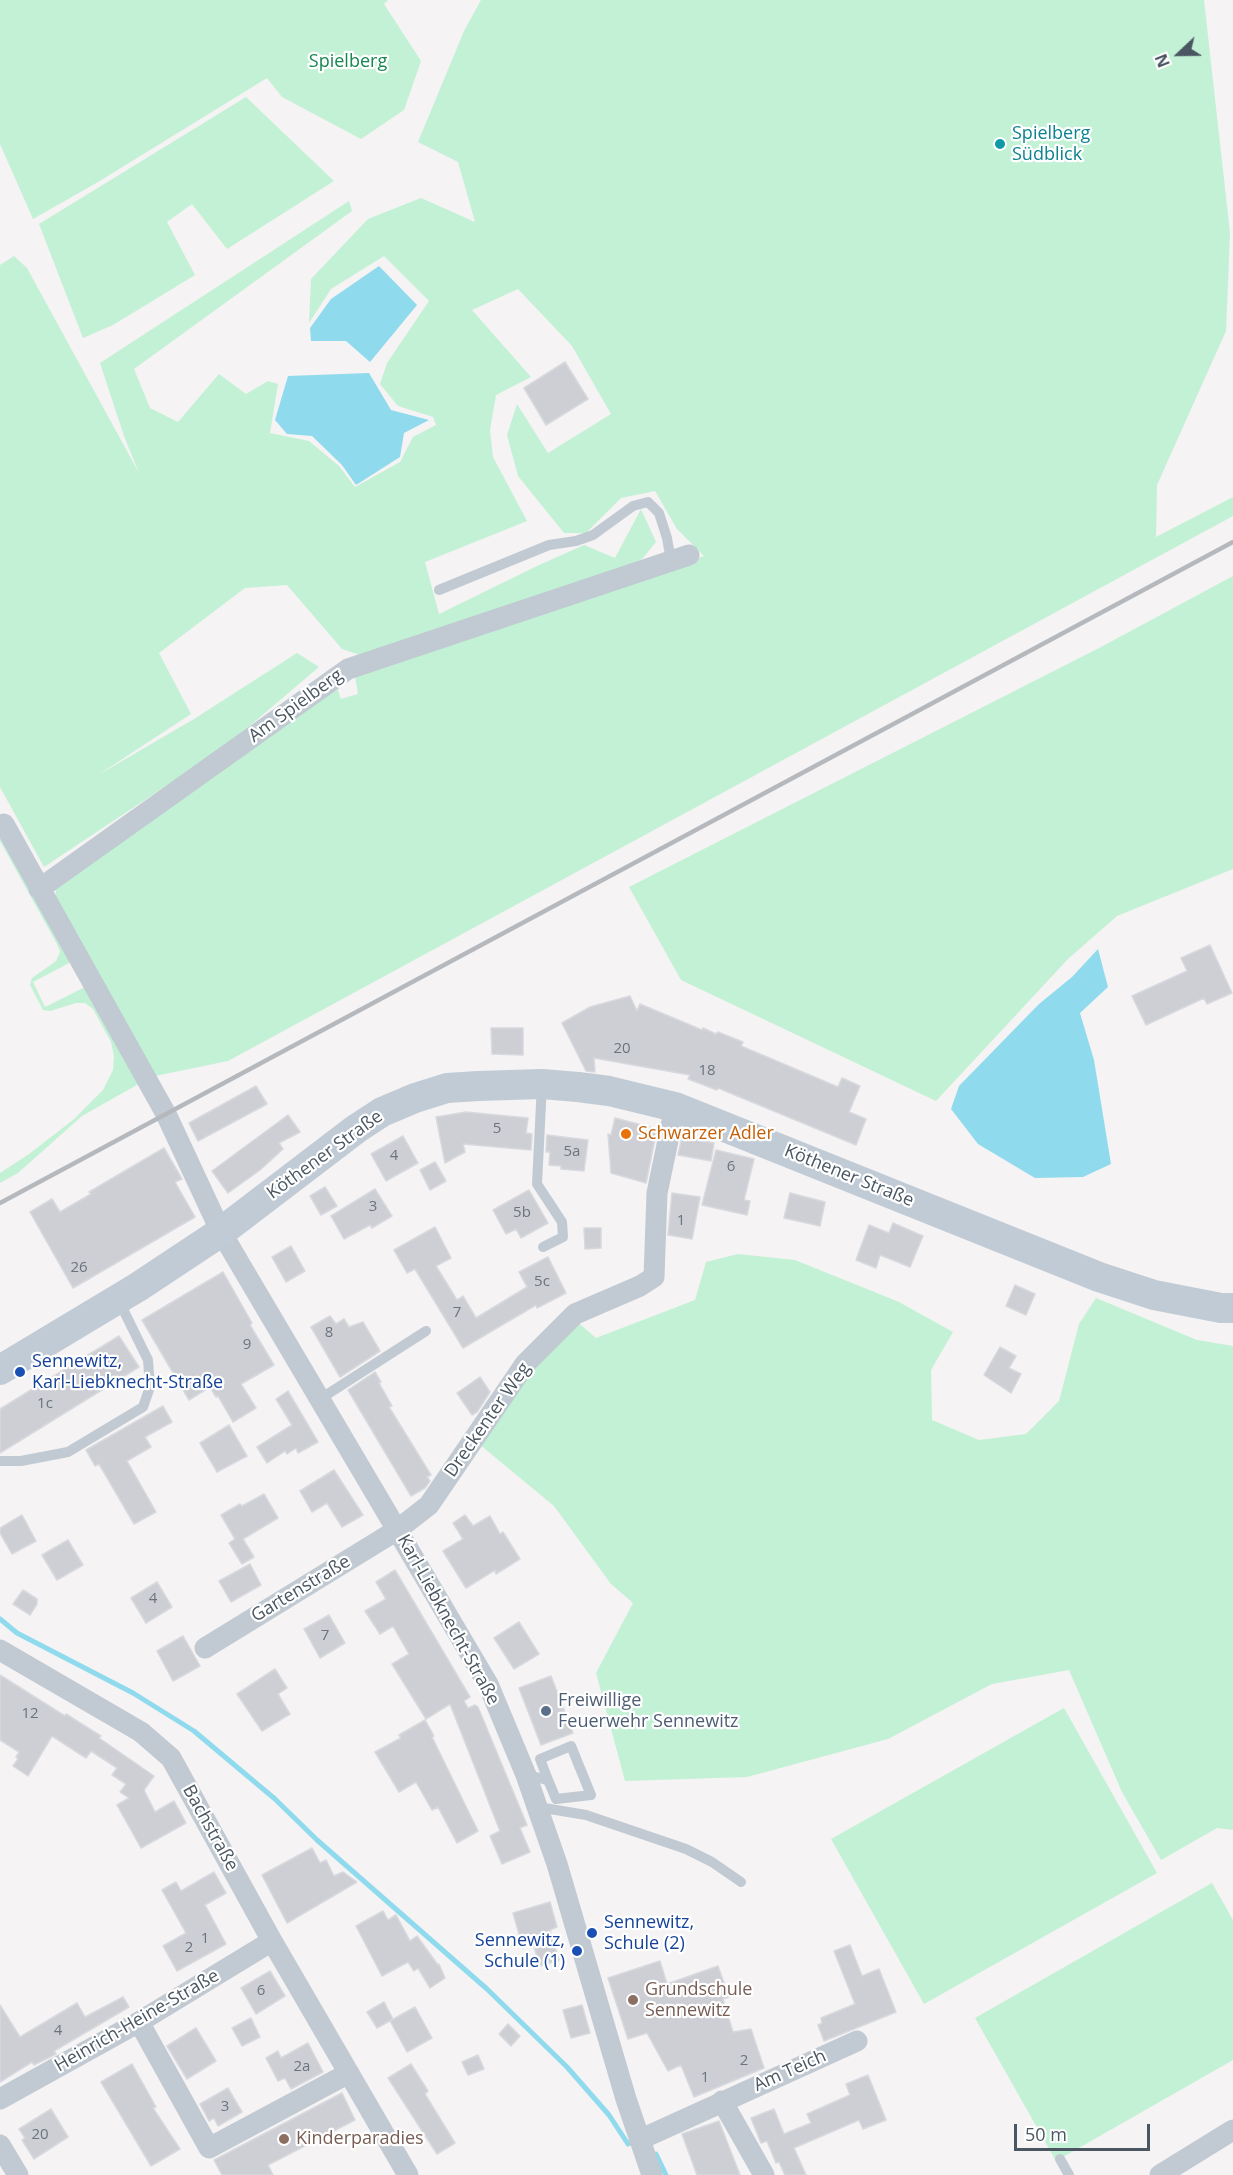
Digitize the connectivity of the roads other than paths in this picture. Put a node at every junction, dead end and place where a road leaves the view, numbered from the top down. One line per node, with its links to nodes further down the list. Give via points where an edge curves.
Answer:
1 (680, 558): 2 (lane, via 667,538 659,513 648,502 633,506 593,535 549,545); 4 (street, Am Spielberg, via 348,669)
2 (439, 590)
3 (4, 824): 4 (street)
4 (39, 889): 7 (street, via 166,1114)
5 (542, 1084): 6 (main road, Köthener Straße, via 609,1091); 7 (main road, Köthener Straße, via 447,1089 382,1112); 8 (lane, via 537,1184 562,1222 563,1237)
6 (675, 1107): 10 (main road, Köthener Straße, via 1099,1277 1154,1295); 15 (street, Dreckenter Weg, via 657,1193 654,1277 575,1314 525,1364 429,1505)
7 (221, 1232): 9 (main road, Köthener Straße); 13 (street, Karl-Liebknecht-Straße)
8 (543, 1247)
9 (118, 1299): 12 (main road, Köthener Straße); 14 (lane, via 148,1360 150,1387 143,1407 68,1452)
10 (1233, 1308)
11 (426, 1331): 13 (lane)
12 (0, 1370)
13 (320, 1399): 15 (street, Karl-Liebknecht-Straße)
14 (0, 1461)
15 (397, 1530): 16 (street, Gartenstraße); 18 (street, Karl-Liebknecht-Straße, via 488,1684)
16 (205, 1648)
17 (0, 1650): 22 (street, Bachstraße, via 141,1732 171,1758)
18 (526, 1775): 19 (lane); 20 (street, Karl-Liebknecht-Straße)
19 (548, 1780): 19 (lane, via 540,1759 571,1746 591,1795 556,1799)
20 (538, 1807): 21 (lane, via 586,1815 686,1849); 29 (street, Karl-Liebknecht-Straße)
21 (741, 1882)
22 (273, 1941): 23 (street, Heinrich-Heine-Straße); 25 (street, Bachstraße)
23 (138, 2022): 25 (street, via 209,2148); 26 (street, Heinrich-Heine-Straße)
24 (857, 2041): 27 (street, Am Teich)
25 (349, 2073): 33 (street, Bachstraße)
26 (0, 2099)
27 (722, 2101): 29 (street, Am Teich); 35 (street)
28 (1233, 2130): 37 (street)
29 (639, 2140): 34 (street, Karl-Liebknecht-Straße)
30 (0, 2145): 32 (street)
31 (1060, 2159): 36 (lane)
32 (18, 2175)
33 (408, 2175)
34 (652, 2175)
35 (764, 2175)
36 (1069, 2175)
37 (1160, 2175)

